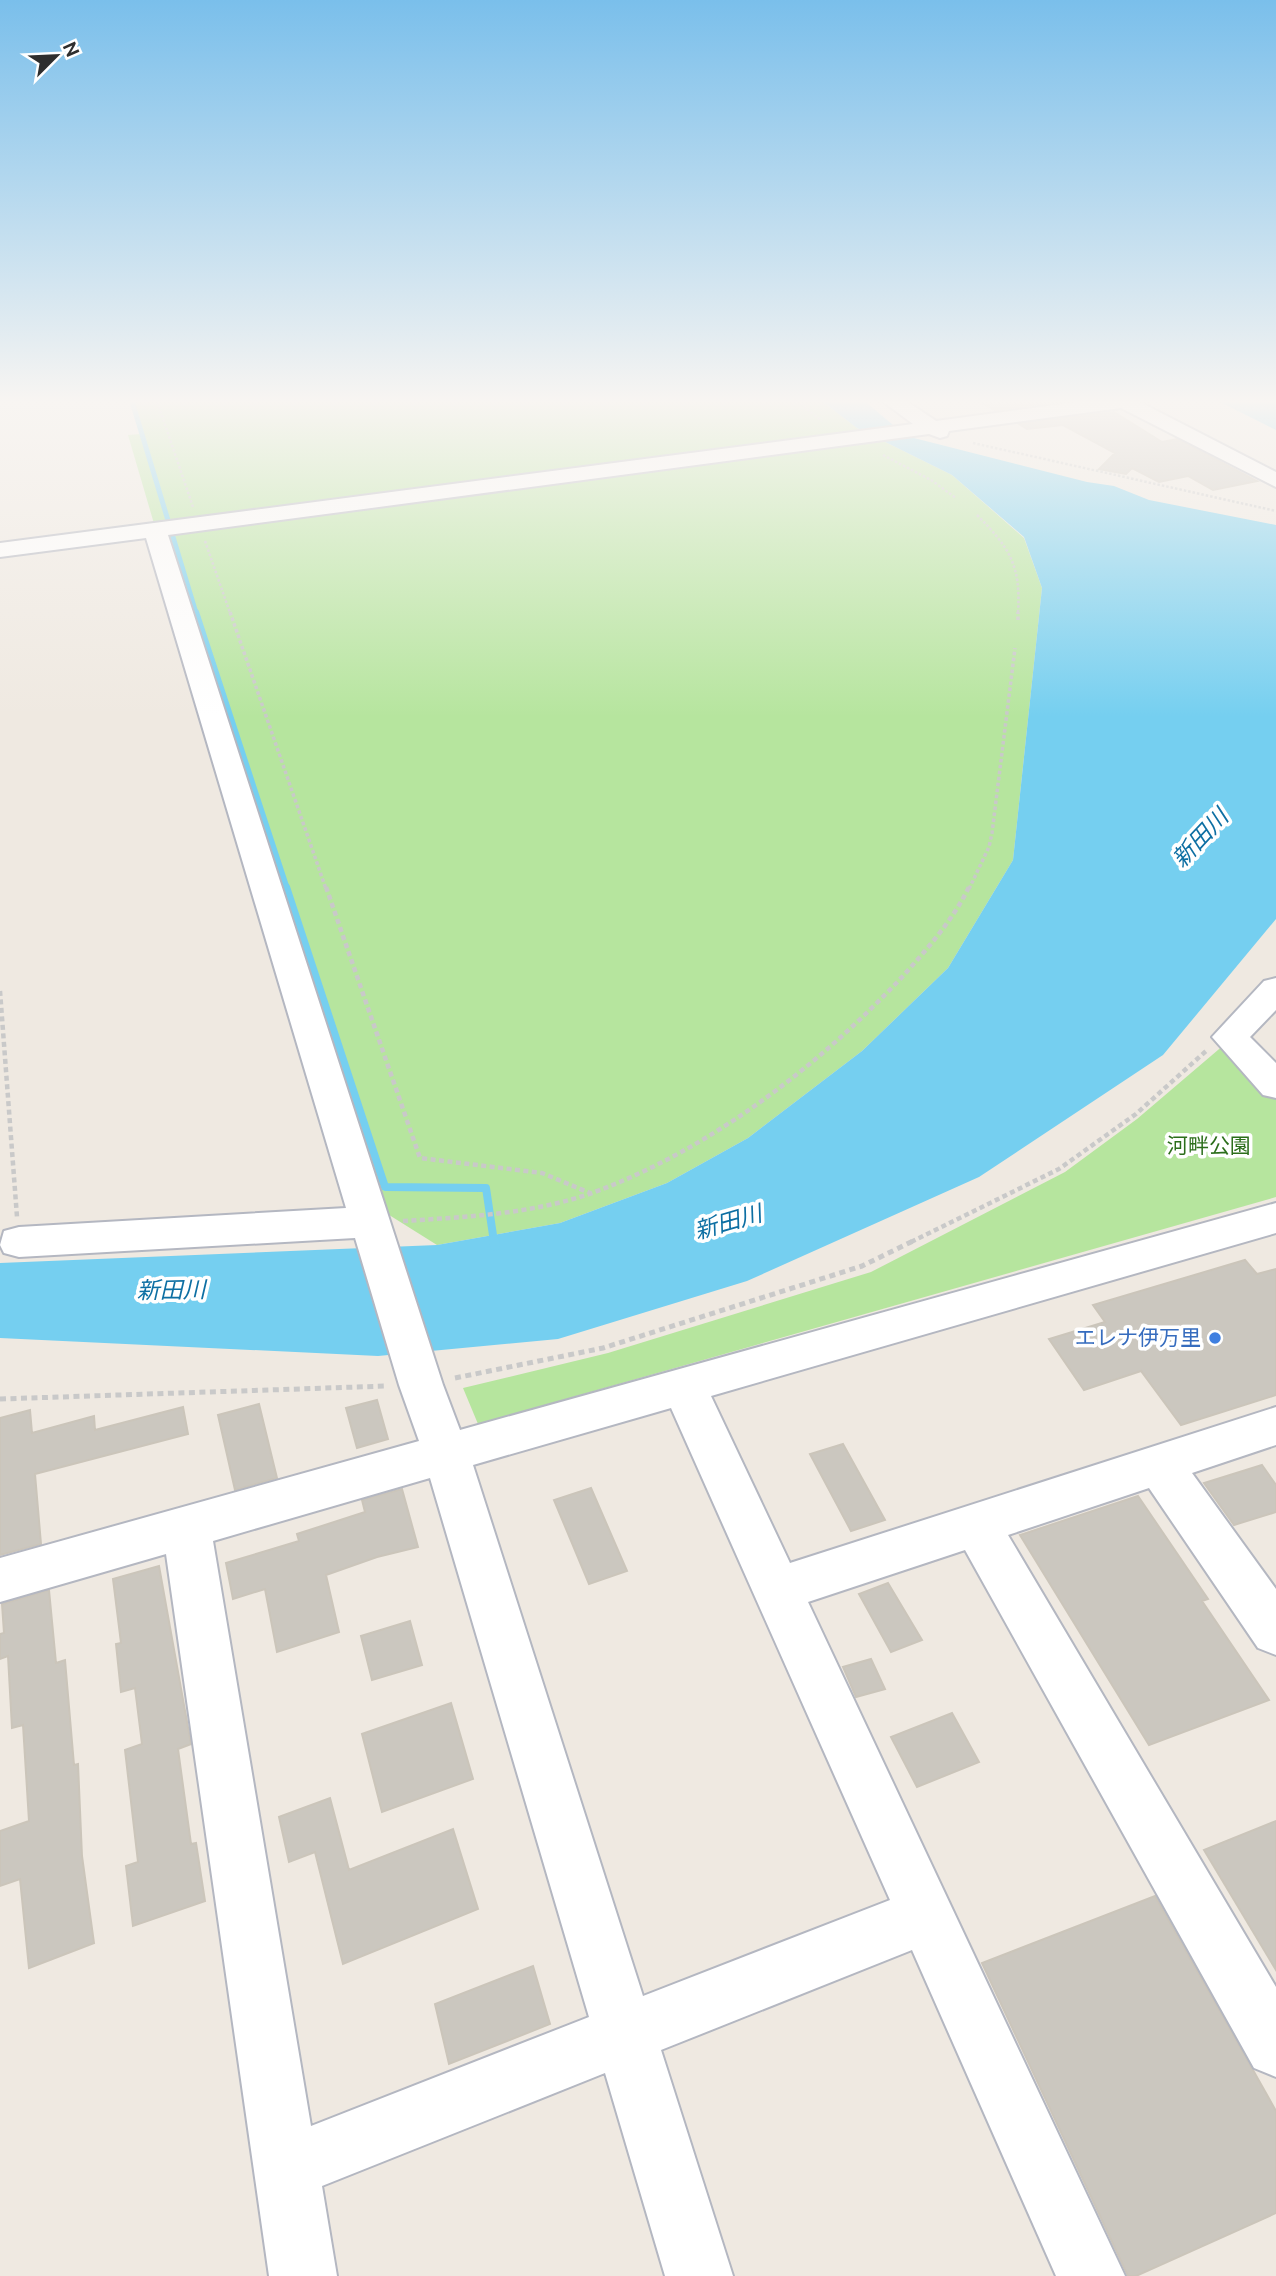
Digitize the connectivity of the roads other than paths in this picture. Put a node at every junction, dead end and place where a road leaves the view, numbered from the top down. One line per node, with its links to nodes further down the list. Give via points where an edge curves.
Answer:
1 (345, 504): 2 (street)
2 (178, 526): 3 (street); 7 (street)
3 (0, 550)
4 (1276, 989): 5 (street, via 1230,1037)
5 (1276, 1086)
6 (1276, 1218): 9 (street)
7 (370, 1222): 8 (street); 11 (street)
8 (19, 1242)
9 (684, 1387): 11 (street); 16 (street)
10 (1276, 1426): 12 (street)
11 (446, 1453): 14 (street); 19 (street)
12 (1159, 1464): 13 (street); 17 (street)
13 (976, 1524): 16 (street); 20 (street)
14 (186, 1527): 15 (street); 21 (street)
15 (0, 1580)
16 (777, 1590): 18 (street)
17 (1276, 1631)
18 (926, 1915): 19 (street); 24 (street)
19 (625, 2034): 21 (street); 23 (street)
20 (1276, 2046)
21 (286, 2168): 22 (street)
22 (303, 2276)
23 (699, 2276)
24 (1091, 2276)

